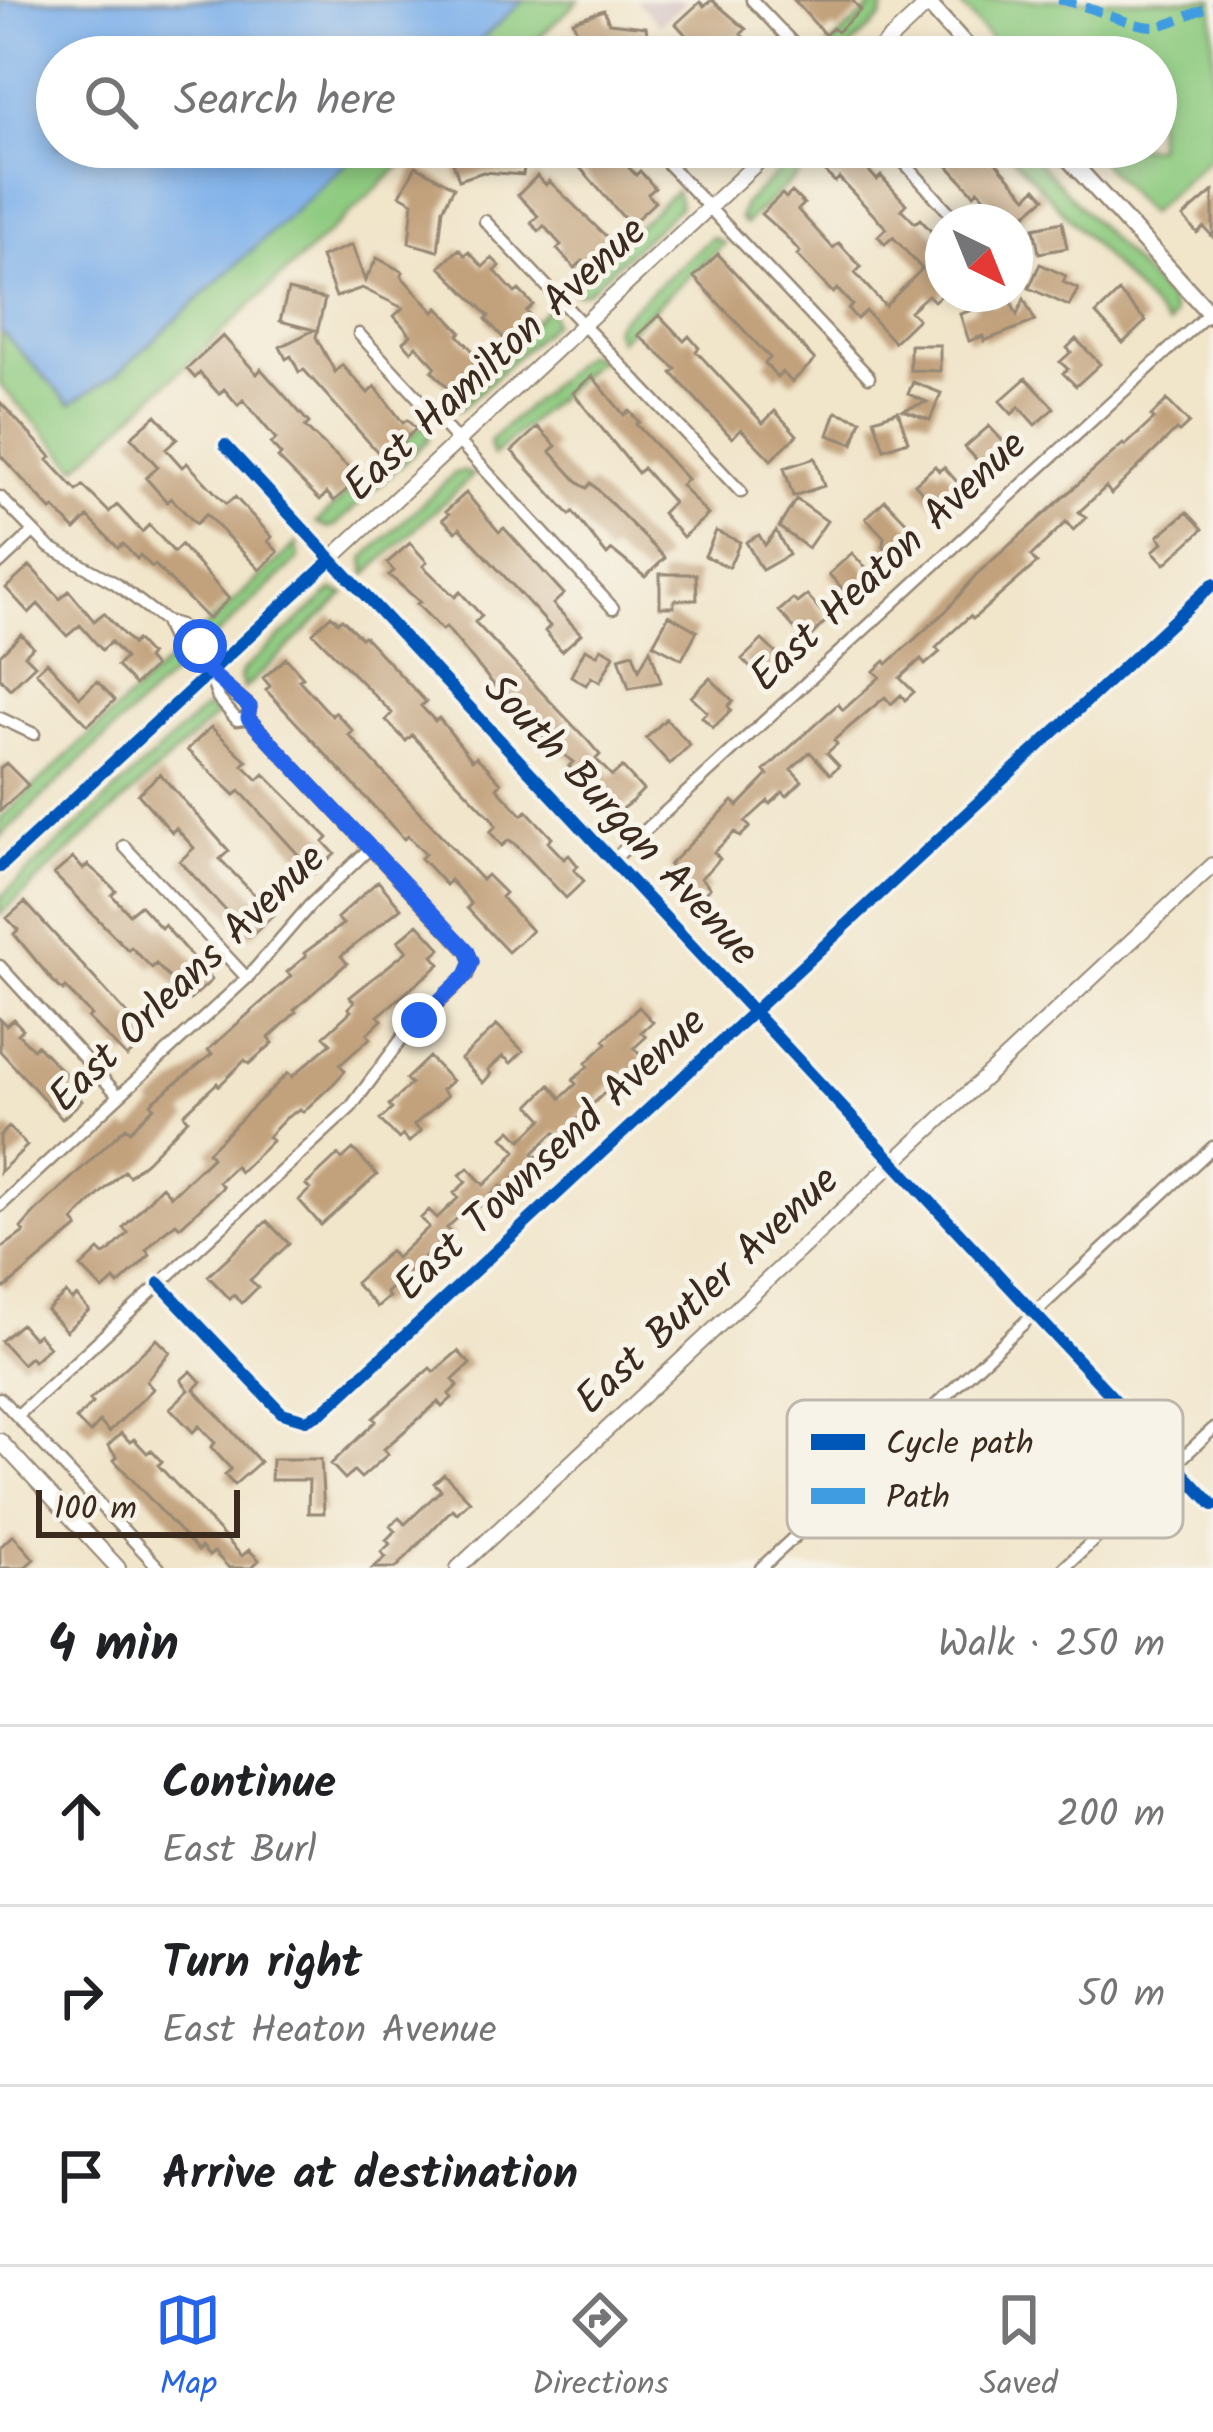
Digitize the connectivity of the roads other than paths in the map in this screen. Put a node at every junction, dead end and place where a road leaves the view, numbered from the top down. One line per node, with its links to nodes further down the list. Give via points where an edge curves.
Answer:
1 (752, 0): 3 (street)
2 (926, 2): 4 (street); 5 (main road)
3 (786, 36)
4 (893, 36)
5 (957, 36)
6 (673, 168): 11 (street)
7 (751, 168): 11 (street, East Hamilton Avenue)
8 (909, 168): 10 (street)
9 (1077, 168): 13 (main road)
10 (942, 204)
11 (710, 206): 14 (street, East Hamilton Avenue); 16 (street)
12 (484, 221): 14 (street)
13 (1211, 315): 31 (street, East Heaton Avenue)
14 (585, 323): 17 (street, East Hamilton Avenue); 19 (street)
15 (359, 334): 17 (street)
16 (868, 377)
17 (459, 440): 22 (street, East Hamilton Avenue); 25 (street)
18 (224, 445): 22 (street, South Burgan Avenue)
19 (741, 492)
20 (0, 497): 21 (street)
21 (33, 532): 23 (street); 26 (street, via 179,625)
22 (331, 560): 26 (street, East Hamilton Avenue); 31 (street, South Burgan Avenue)
23 (0, 563)
24 (1213, 584): 36 (street, East Townsend Avenue)
25 (613, 608)
26 (210, 672): 30 (street, via 250,707 248,718); 33 (street, East Hamilton Avenue)
27 (0, 718): 28 (street)
28 (34, 734)
29 (124, 846): 35 (street)
30 (370, 848): 35 (street, East Orleans Avenue); 41 (street, via 467,950 466,975 406,1033 351,1107)
31 (613, 860): 36 (street, South Burgan Avenue)
32 (1213, 865): 39 (street, East Butler Avenue)
33 (0, 867)
34 (0, 966): 37 (street)
35 (247, 978): 37 (street, East Orleans Avenue)
36 (753, 1012): 39 (street, South Burgan Avenue); 41 (street, East Townsend Avenue, via 325,1412 297,1420 276,1408)
37 (118, 1095): 40 (street, East Orleans Avenue)
38 (1213, 1147): 42 (street)
39 (893, 1163): 42 (street, South Burgan Avenue); 56 (street, East Butler Avenue)
40 (0, 1206)
41 (159, 1283): 46 (street)
42 (1035, 1313): 44 (street); 45 (street, South Burgan Avenue)
43 (0, 1398): 46 (street)
44 (942, 1400)
45 (1115, 1400)
46 (17, 1416): 55 (street)
47 (1213, 1429): 49 (street)
48 (1, 1446): 54 (street)
49 (1183, 1457)
50 (1183, 1473): 51 (street, South Burgan Avenue)
51 (1213, 1505)
52 (793, 1538): 57 (street)
53 (1096, 1538): 58 (street)
54 (118, 1568)
55 (159, 1568)
56 (458, 1568)
57 (761, 1568)
58 (1064, 1568)

